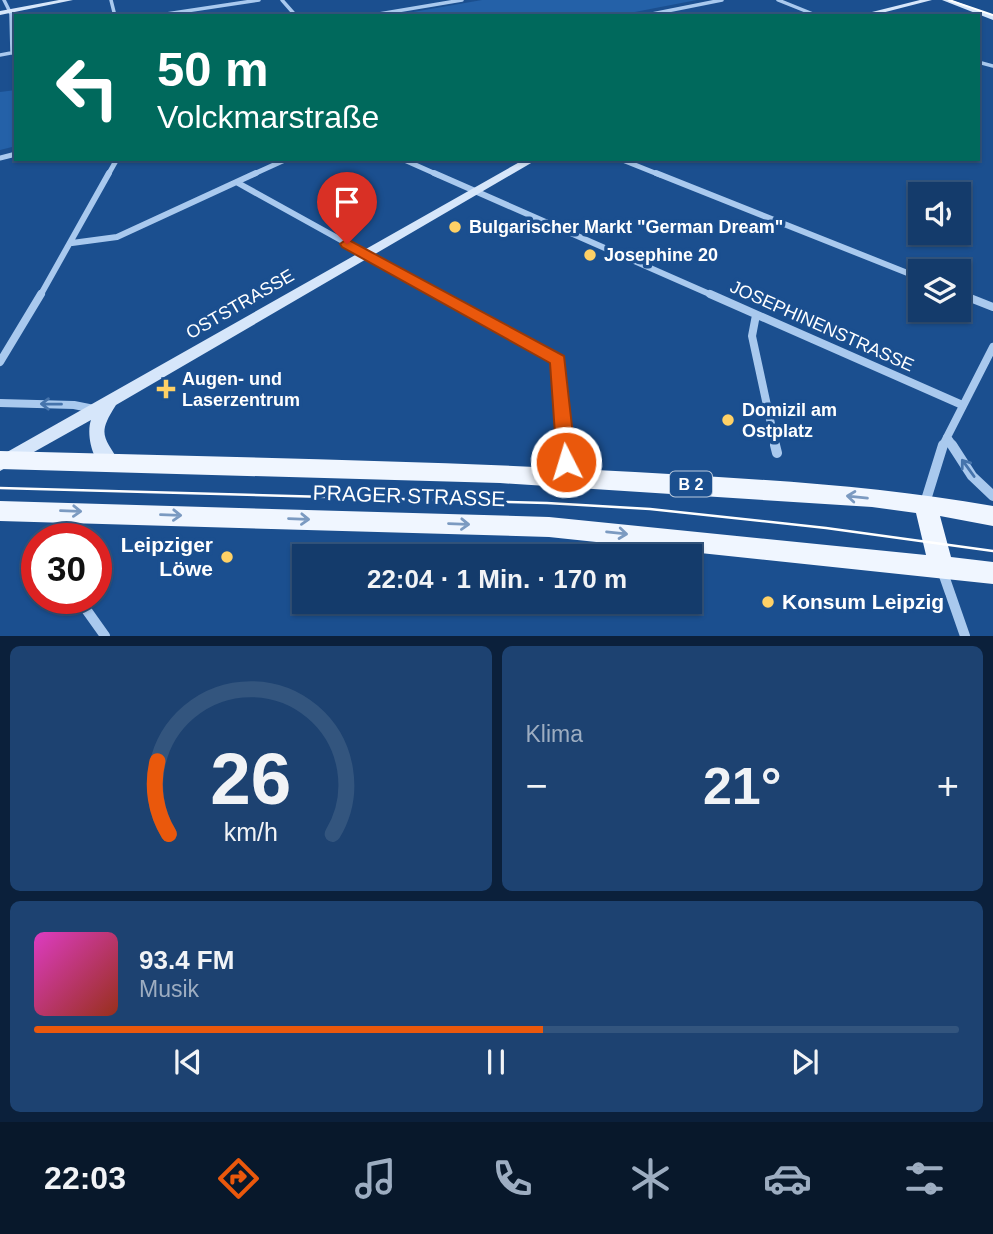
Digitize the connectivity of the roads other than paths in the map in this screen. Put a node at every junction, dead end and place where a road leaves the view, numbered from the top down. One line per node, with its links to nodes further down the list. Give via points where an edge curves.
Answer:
1 (4, 0): 12 (street)
2 (70, 0): 12 (street)
3 (260, 0): 14 (street)
4 (282, 0): 15 (street)
5 (429, 0): 11 (street)
6 (462, 0): 11 (street)
7 (722, 0): 17 (street)
8 (778, 0): 18 (street)
9 (929, 0): 19 (street)
10 (947, 0): 20 (street)
11 (435, 4): 16 (street)
12 (11, 10): 13 (street); 21 (street)
13 (0, 13)
14 (166, 14)
15 (294, 14)
16 (378, 14)
17 (652, 14)
18 (813, 14)
19 (868, 14)
20 (993, 16)
21 (14, 53): 22 (street)
22 (0, 55)
23 (116, 161): 30 (street)
24 (283, 161): 28 (street)
25 (406, 161): 29 (street, JOSEPHINENSTRASSE)
26 (529, 161): 29 (street, OSTSTRASSE)
27 (625, 161): 32 (street)
28 (238, 183): 30 (street, via 117,237); 31 (street)
29 (475, 192): 31 (street, OSTSTRASSE); 35 (street, JOSEPHINENSTRASSE)
30 (72, 243): 37 (street)
31 (366, 254): 38 (street, OSTSTRASSE); 46 (street, via 558,360)
32 (908, 273)
33 (971, 298): 34 (street)
34 (993, 307)
35 (756, 315): 40 (street, JOSEPHINENSTRASSE); 43 (street, via 752,336)
36 (993, 347): 40 (street)
37 (0, 362)
38 (113, 398): 41 (street, OSTSTRASSE); 45 (street, via 95,432 97,446)
39 (0, 403): 41 (street, one-way to 39)
40 (960, 404): 42 (street)
41 (94, 409): 44 (street, OSTSTRASSE)
42 (947, 437): 47 (street, one-way to 42, via 972,476); 48 (street)
43 (777, 453)
44 (2, 461): 45 (main road, B 2)
45 (111, 464): 46 (main road, PRAGER STRASSE / B 2)
46 (568, 477): 48 (main road, PRAGER STRASSE / B 2, one-way to 46)
47 (993, 496)
48 (925, 504): 50 (main road, PRAGER STRASSE / B 2); 51 (main road)
49 (0, 511): 51 (main road, PRAGER STRASSE, one-way to 51, via 549,527)
50 (993, 516)
51 (941, 567): 52 (main road, PRAGER STRASSE); 55 (street)
52 (993, 573)
53 (90, 614): 54 (street)
54 (105, 635)
55 (965, 635)

